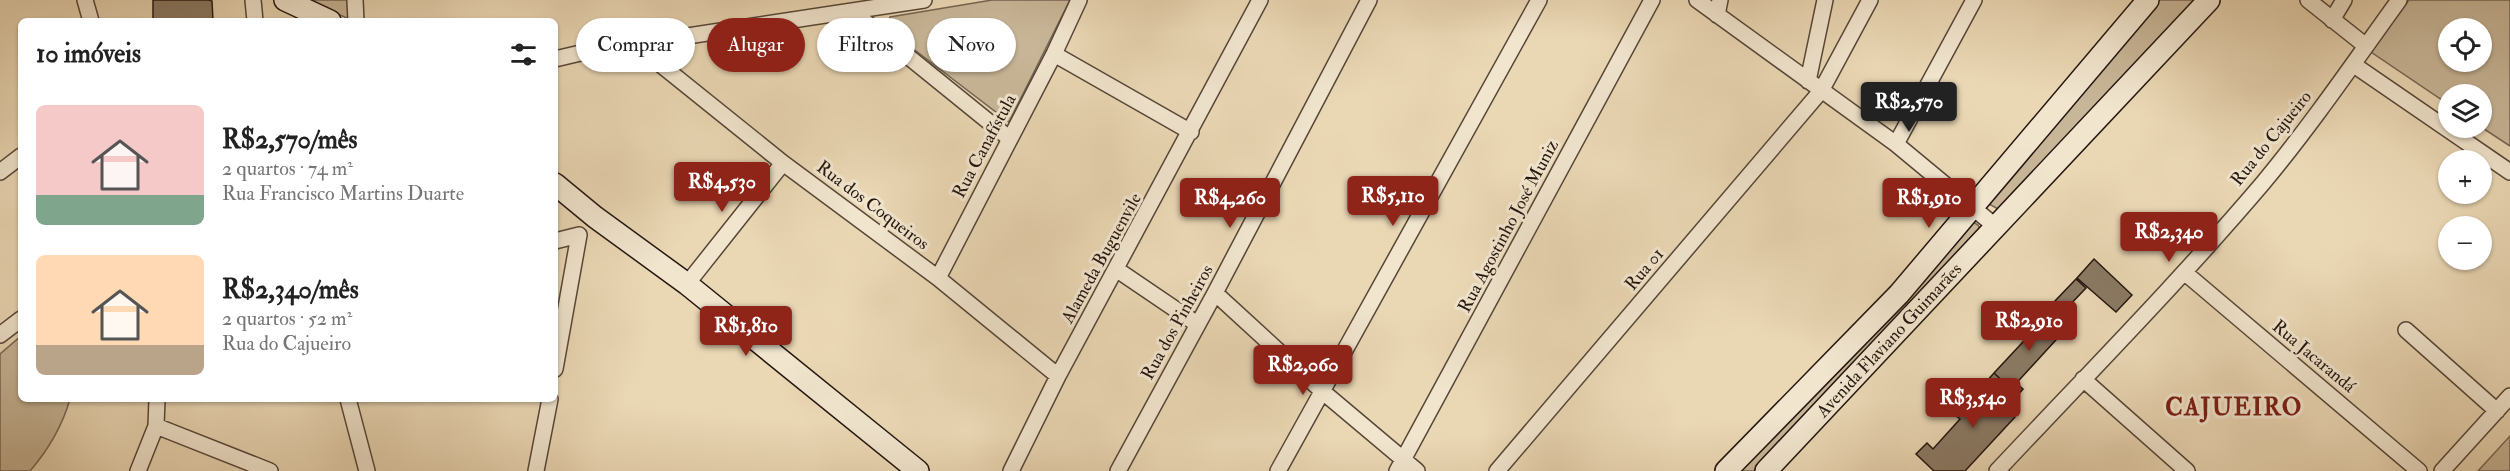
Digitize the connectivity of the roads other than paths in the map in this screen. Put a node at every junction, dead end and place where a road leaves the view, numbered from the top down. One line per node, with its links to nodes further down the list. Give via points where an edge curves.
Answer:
1 (85, 0): 23 (street)
2 (253, 0): 24 (street)
3 (355, 0): 26 (street)
4 (924, 0): 22 (street)
5 (1079, 0): 31 (street, Rua Canafístula)
6 (1260, 0): 37 (street, Alameda Buguenvile)
7 (1369, 0): 54 (street, Rua dos Pinheiros)
8 (1539, 0): 62 (street)
9 (1652, 0): 69 (street, Rua Agostinho José Muniz)
10 (1696, 0): 21 (street)
11 (1825, 0): 35 (street)
12 (1870, 0): 36 (street, Rua 01)
13 (1974, 0): 39 (street)
14 (2148, 0): 45 (main road, Avenida Flaviano Guimarães)
15 (2209, 0): 47 (main road, Avenida Flaviano Guimarães)
16 (2308, 0): 27 (street)
17 (2344, 0): 27 (street)
18 (2399, 0): 29 (street, Rua do Cajueiro)
19 (291, 1): 25 (main road)
20 (827, 7): 22 (street); 28 (street)
21 (1718, 7): 35 (street)
22 (852, 11): 38 (street)
23 (91, 18)
24 (255, 18)
25 (324, 18)
26 (356, 18)
27 (2332, 20): 29 (street)
28 (695, 32)
29 (2366, 46): 33 (street, Rua do Cajueiro)
30 (576, 54): 32 (street)
31 (1054, 54): 37 (street); 38 (street, Rua Canafístula)
32 (558, 58)
33 (2354, 65): 43 (street); 51 (street, Rua do Cajueiro, via 2264,182)
34 (670, 72): 41 (street, Rua dos Coqueiros)
35 (1808, 81): 36 (street)
36 (1821, 91): 39 (street); 79 (street, Rua 01)
37 (1191, 132): 50 (street, Alameda Buguenvile)
38 (1010, 139): 52 (street, Rua Canafístula)
39 (1896, 144): 45 (street)
40 (18, 158): 42 (street)
41 (783, 163): 52 (street, Rua dos Coqueiros); 53 (street)
42 (0, 172)
43 (2510, 172)
44 (558, 186): 46 (main road)
45 (1974, 206): 47 (street); 80 (main road, Avenida Flaviano Guimarães, via 1899,294)
46 (595, 217): 48 (street); 53 (main road)
47 (1995, 226): 81 (main road, Avenida Flaviano Guimarães)
48 (579, 235): 49 (street); 59 (street)
49 (558, 240)
50 (1116, 269): 56 (street); 60 (street, Alameda Buguenvile)
51 (2184, 272): 61 (street, Rua do Cajueiro); 84 (street, Rua Jacarandá)
52 (938, 278): 60 (street, Rua dos Coqueiros)
53 (687, 284): 74 (main road)
54 (1215, 292): 56 (street, Rua dos Pinheiros); 62 (street)
55 (18, 321): 58 (street)
56 (1197, 324): 76 (street, Rua dos Pinheiros)
57 (2406, 330): 67 (street)
58 (0, 335)
59 (558, 352)
60 (1058, 376): 75 (street, Alameda Buguenvile)
61 (2083, 379): 82 (street, Rua do Cajueiro); 83 (street)
62 (1322, 390): 69 (street); 77 (street)
63 (2510, 396): 67 (street)
64 (157, 402): 68 (street)
65 (349, 402): 72 (street)
66 (549, 402): 73 (street)
67 (2497, 411): 85 (street)
68 (156, 426): 70 (street); 71 (street)
69 (1401, 465): 78 (street)
70 (138, 471)
71 (270, 471)
72 (367, 471)
73 (536, 471)
74 (918, 471)
75 (1011, 471)
76 (1118, 471)
77 (1278, 471)
78 (1416, 471)
79 (1497, 471)
80 (1726, 471)
81 (1766, 471)
82 (1997, 471)
83 (2187, 471)
84 (2419, 471)
85 (2442, 471)

